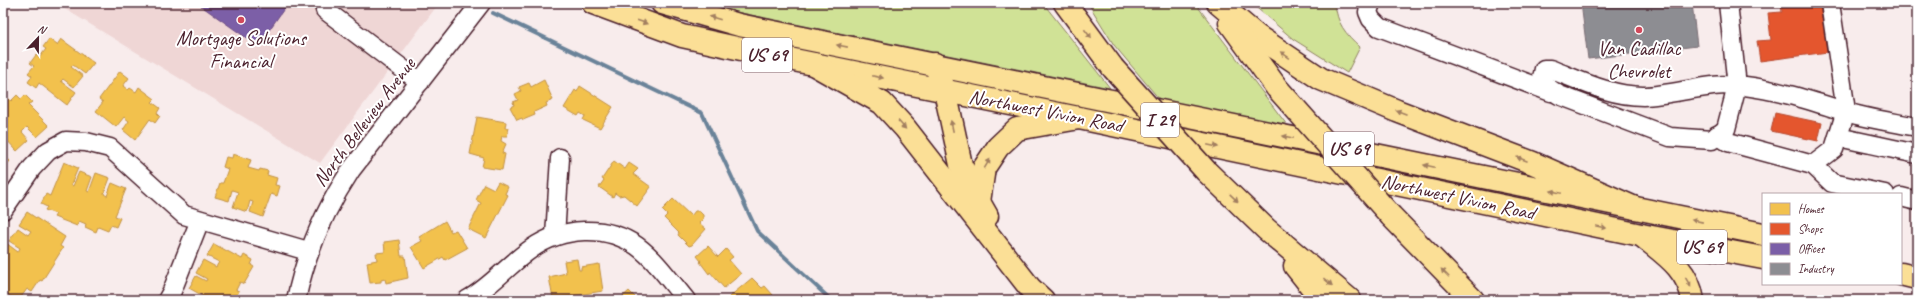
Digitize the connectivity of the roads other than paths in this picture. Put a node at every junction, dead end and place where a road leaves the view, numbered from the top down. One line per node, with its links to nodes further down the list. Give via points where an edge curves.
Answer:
1 (330, 3): 12 (street, via 325,10)
2 (481, 3): 12 (street, North Belleview Avenue)
3 (593, 3): 10 (main road, Northwest Vivion Road / US 69, one-way to 10, via 682,36)
4 (662, 3): 11 (main road, Northwest Vivion Road / US 69, one-way to 4, via 739,26)
5 (1065, 3): 31 (main road, I 29, one-way to 31, bridge, via 1114,68 1206,171)
6 (1217, 3): 28 (main road, one-way to 6, via 1533,163 1397,111 1322,78 1258,36); 47 (main road, one-way to 6, bridge, via 1391,216 1277,88)
7 (1371, 3): 15 (street, via 1368,12 1379,27)
8 (1728, 3): 13 (street)
9 (1830, 3): 16 (street)
10 (813, 64): 14 (main road, Northwest Vivion Road / US 69, one-way to 14); 43 (main road, one-way to 43, via 882,103 905,128 1030,288)
11 (935, 64): 14 (main road); 28 (main road, Northwest Vivion Road / US 69, one-way to 11)
12 (420, 82): 35 (street, North Belleview Avenue, via 338,189)
13 (1737, 86): 15 (street, via 1721,85 1656,95 1619,95 1550,69 1544,70 1541,83); 16 (street, via 1795,96); 19 (street, via 1726,129)
14 (945, 91): 17 (main road, Northwest Vivion Road / US 69); 27 (main road, one-way to 14, via 961,165)
15 (1559, 96): 19 (street, via 1670,136 1712,140)
16 (1846, 111): 18 (street); 20 (street)
17 (1079, 118): 27 (main road, one-way to 17, via 984,168 998,147 1017,129); 33 (main road, Northwest Vivion Road / US 69, one-way to 33)
18 (1917, 127)
19 (1717, 135): 23 (street, via 1728,142)
20 (1838, 136): 21 (street); 23 (street, via 1834,149)
21 (1917, 154)
22 (560, 158): 34 (street)
23 (1813, 165): 24 (street, via 1832,183)
24 (1880, 193)
25 (1902, 197): 26 (street)
26 (1917, 201)
27 (978, 202): 44 (main road, via 999,234)
28 (1635, 208): 32 (main road, Northwest Vivion Road / US 69, one-way to 28)
29 (3, 210): 30 (street, via 32,168 48,151 66,142 86,142 110,148 184,215)
30 (200, 220): 35 (street); 39 (street)
31 (1266, 229): 45 (main road); 46 (main road, I 29, one-way to 46)
32 (1762, 234)
33 (1641, 235): 36 (main road, Northwest Vivion Road / US 69); 48 (main road, one-way to 48, via 1679,267 1691,287)
34 (555, 236): 41 (street, via 531,249 487,287); 42 (street, via 583,231 621,236 653,261)
35 (308, 251): 40 (street, North Belleview Avenue)
36 (1762, 258)
37 (1902, 274): 38 (main road)
38 (1917, 278)
39 (167, 300)
40 (296, 300)
41 (467, 300)
42 (686, 300)
43 (1043, 300)
44 (1059, 300)
45 (1322, 300)
46 (1350, 300)
47 (1473, 300)
48 (1693, 300)

